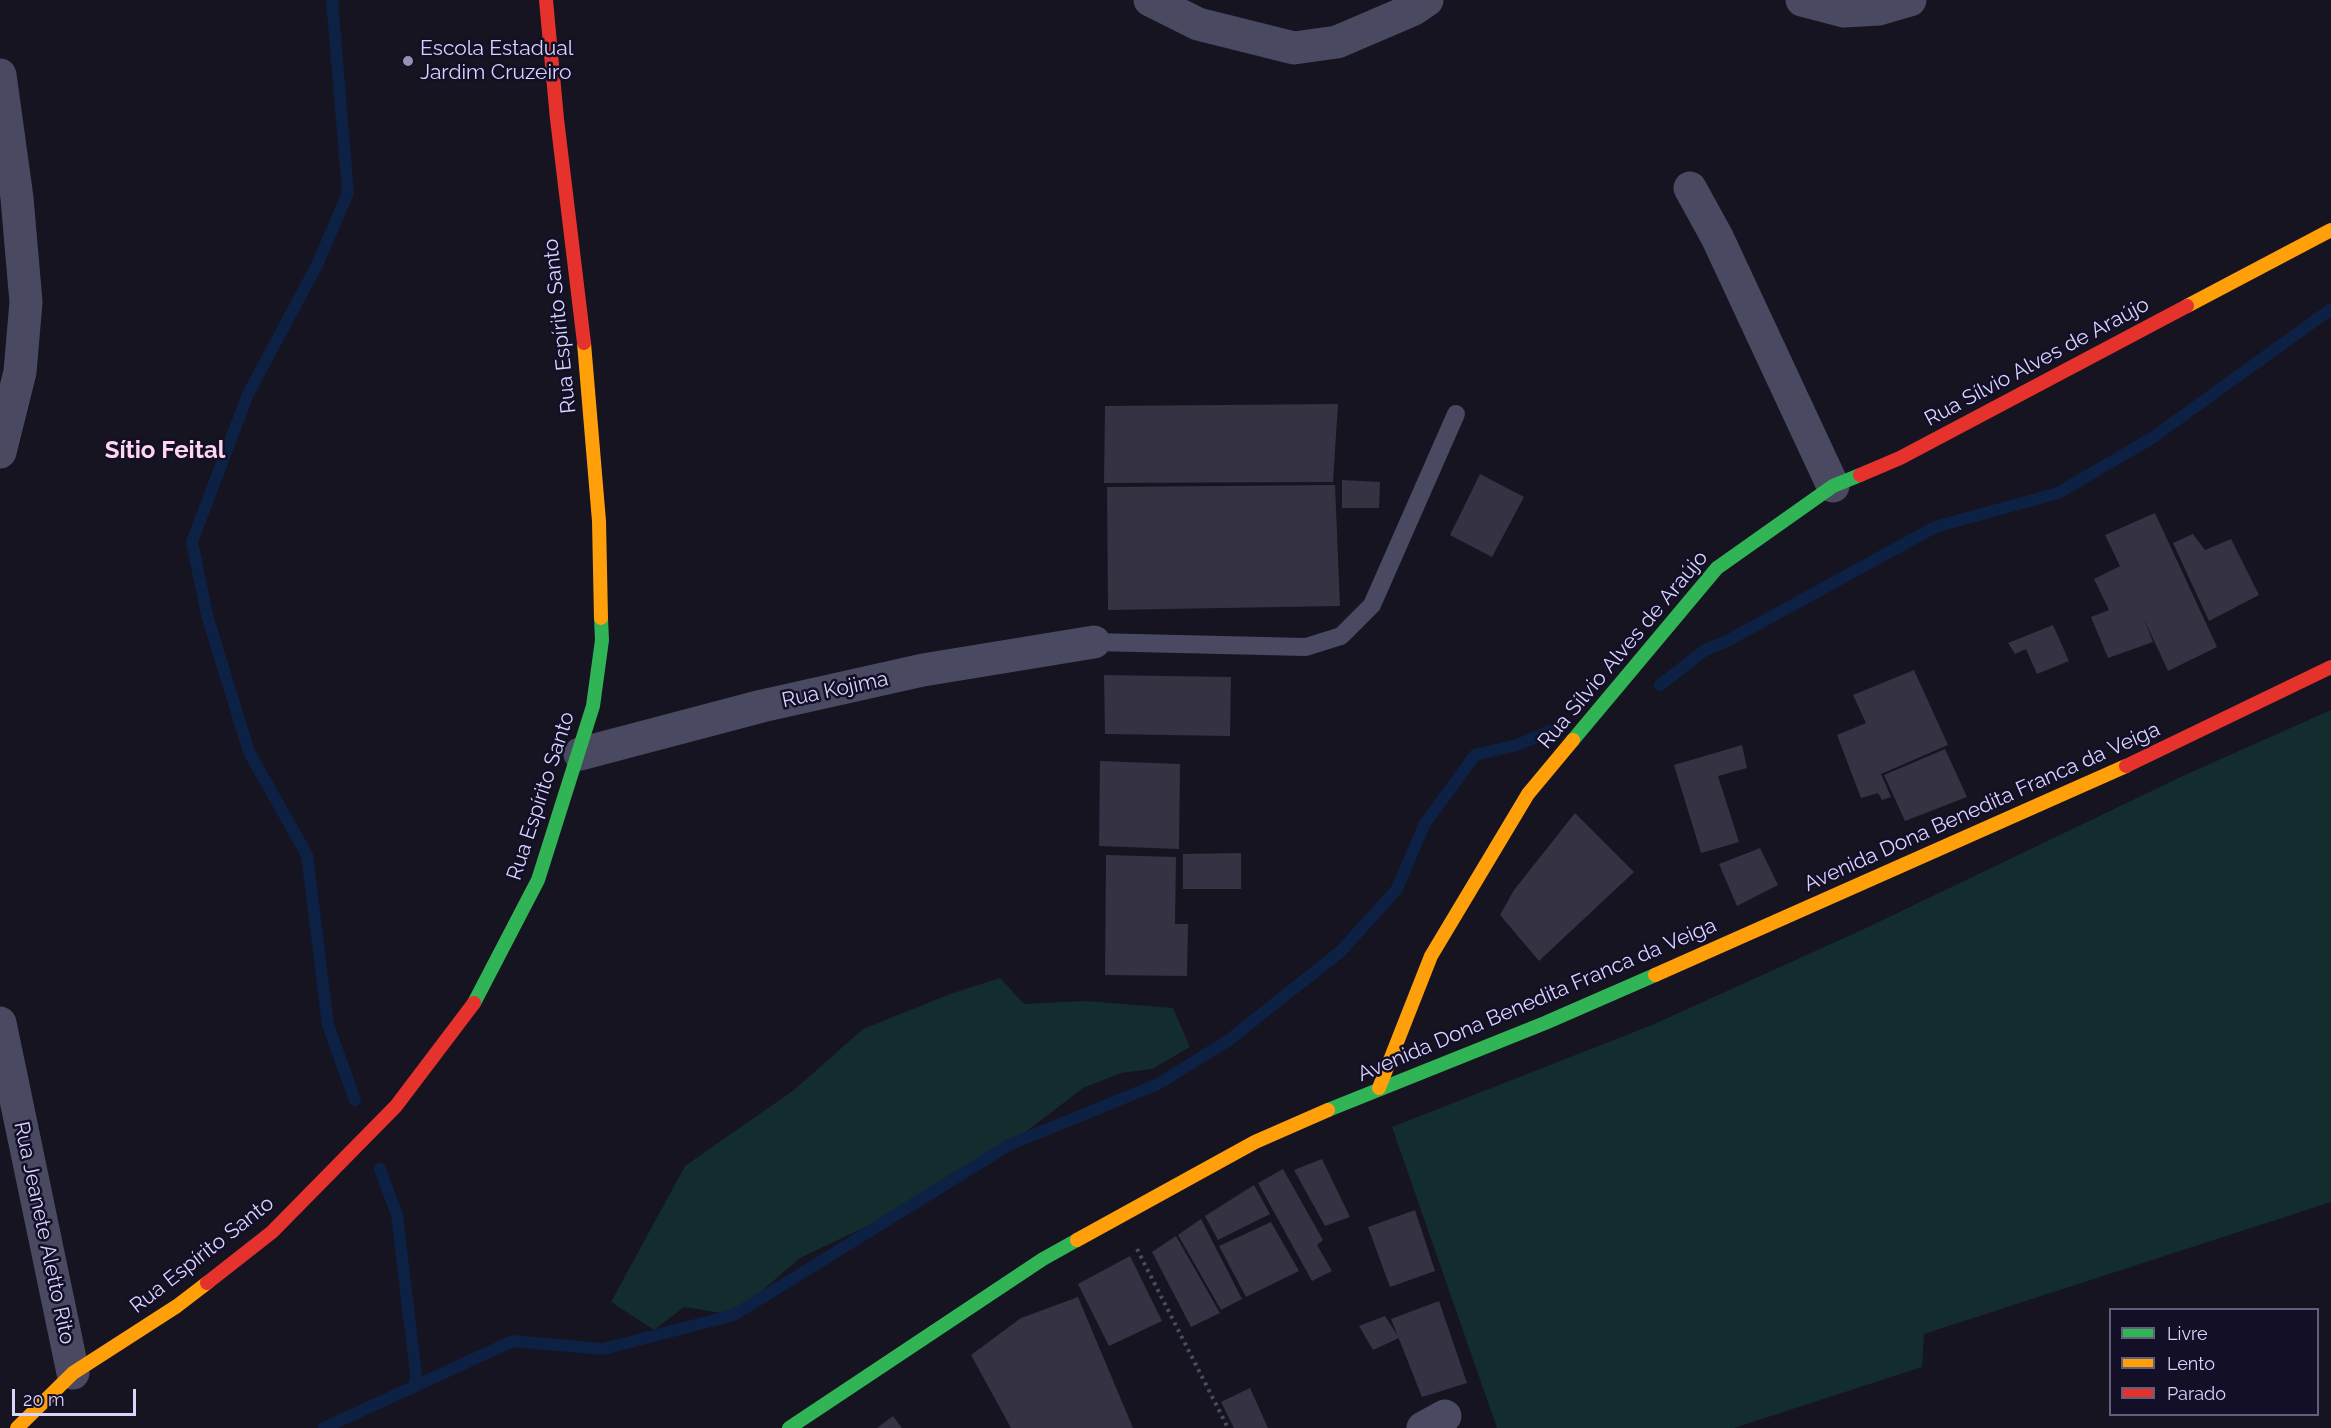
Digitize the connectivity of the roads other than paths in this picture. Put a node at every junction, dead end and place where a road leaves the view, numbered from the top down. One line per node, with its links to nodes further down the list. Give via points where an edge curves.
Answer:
1 (546, 0): 15 (street, Rua Espírito Santo, via 587,367 602,580 602,640 593,706)
2 (1150, 0): 6 (street)
3 (1427, 0): 6 (street, via 1337,42 1293,48)
4 (1802, 0): 5 (street, via 1844,10 1879,9)
5 (1910, 0)
6 (1203, 12)
7 (0, 75): 11 (street, via 26,302 20,372)
8 (1690, 188): 12 (street, via 1717,237)
9 (2331, 230): 12 (street, Rua Sílvio Alves de Araújo, via 1900,458)
10 (1456, 414): 13 (lane, via 1372,605 1341,636 1306,647)
11 (0, 452)
12 (1833, 486): 17 (street, Rua Sílvio Alves de Araújo, via 1716,568 1528,794 1431,956)
13 (1094, 642): 15 (street, Rua Kojima, via 923,670 762,705)
14 (2331, 667): 17 (street, Avenida Dona Benedita Franca da Veiga, via 2170,746 1807,909 1545,1023)
15 (580, 754): 18 (street, Rua Espírito Santo, via 538,880 480,995 396,1106 272,1232 177,1306)
16 (0, 1023): 18 (street, Rua Jeanete Aletto Rito)
17 (1379, 1088): 20 (street, Avenida Dona Benedita Franca da Veiga, via 1255,1142 1043,1259)
18 (73, 1373): 19 (street, Rua Espírito Santo)
19 (17, 1428)
20 (789, 1428)

